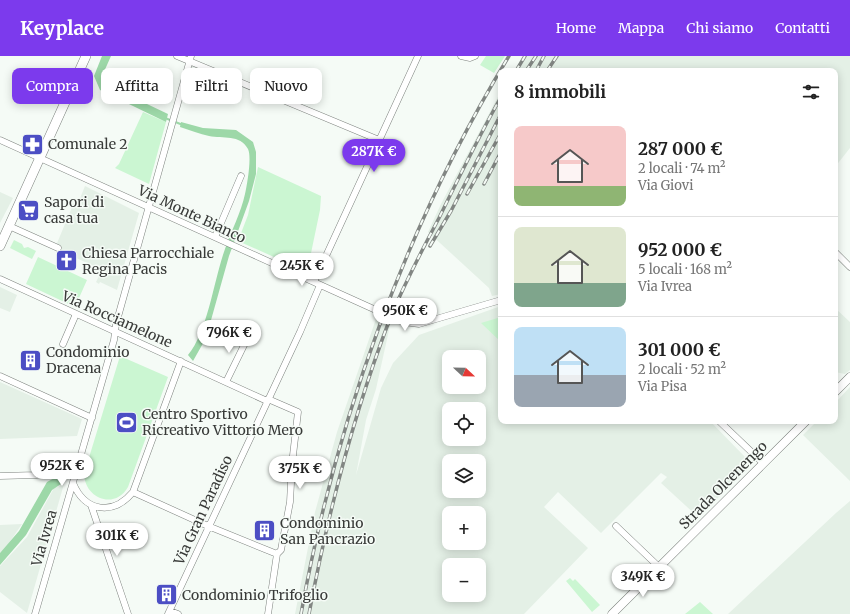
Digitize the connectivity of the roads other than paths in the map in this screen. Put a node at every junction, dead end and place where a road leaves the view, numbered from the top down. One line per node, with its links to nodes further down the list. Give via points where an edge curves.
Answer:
1 (86, 56): 9 (main road)
2 (177, 56): 6 (street)
3 (418, 56): 8 (street, Via Gran Paradiso)
4 (461, 56): 5 (street)
5 (472, 57)
6 (190, 59): 8 (street); 11 (street, Via Ivrea)
7 (0, 140): 9 (street, Via Monte Bianco)
8 (379, 140): 19 (street, Via Gran Paradiso)
9 (40, 158): 11 (street, Via Monte Bianco); 12 (main road)
10 (241, 176): 13 (street)
11 (150, 207): 13 (street, Via Monte Bianco); 24 (street, Via Ivrea)
12 (9, 226): 14 (main road); 15 (street)
13 (215, 237): 19 (street, Via Monte Bianco)
14 (0, 246)
15 (58, 248)
16 (838, 255): 17 (street)
17 (850, 267)
18 (0, 279): 22 (street, Via Rocciamelone)
19 (317, 284): 21 (street, Via Monte Bianco); 32 (street, Via Gran Paradiso)
20 (498, 301): 23 (street, via 419,324)
21 (378, 311)
22 (76, 314): 24 (street, Via Rocciamelone); 26 (street)
23 (395, 319)
24 (115, 331): 27 (street, Via Rocciamelone); 33 (street, Via Ivrea)
25 (249, 335): 30 (street)
26 (63, 344)
27 (181, 361): 30 (street, Via Rocciamelone); 40 (street)
28 (0, 376): 33 (street)
29 (850, 377): 31 (street)
30 (226, 382): 32 (street, Via Rocciamelone)
31 (838, 389)
32 (268, 400): 42 (street, Via Gran Paradiso); 44 (street, Via Rocciamelone, via 298,412 290,502 282,550)
33 (92, 418): 37 (street, Via Ivrea)
34 (723, 424): 36 (street)
35 (803, 424): 36 (street, Strada Olcenengo)
36 (763, 463): 45 (street, Strada Olcenengo)
37 (76, 470): 38 (street); 39 (street, Via Ivrea)
38 (0, 476)
39 (73, 483): 41 (street, via 76,492); 47 (street, Via Ivrea)
40 (133, 492): 41 (street, via 118,506 109,508); 42 (street)
41 (91, 505): 48 (street)
42 (208, 526): 44 (street); 46 (street, Via Gran Paradiso)
43 (616, 526): 45 (street)
44 (277, 554): 50 (street)
45 (659, 567): 51 (street, Strada Olcenengo)
46 (169, 612): 49 (street)
47 (35, 614)
48 (128, 614)
49 (178, 614)
50 (268, 614)
51 (612, 614)

